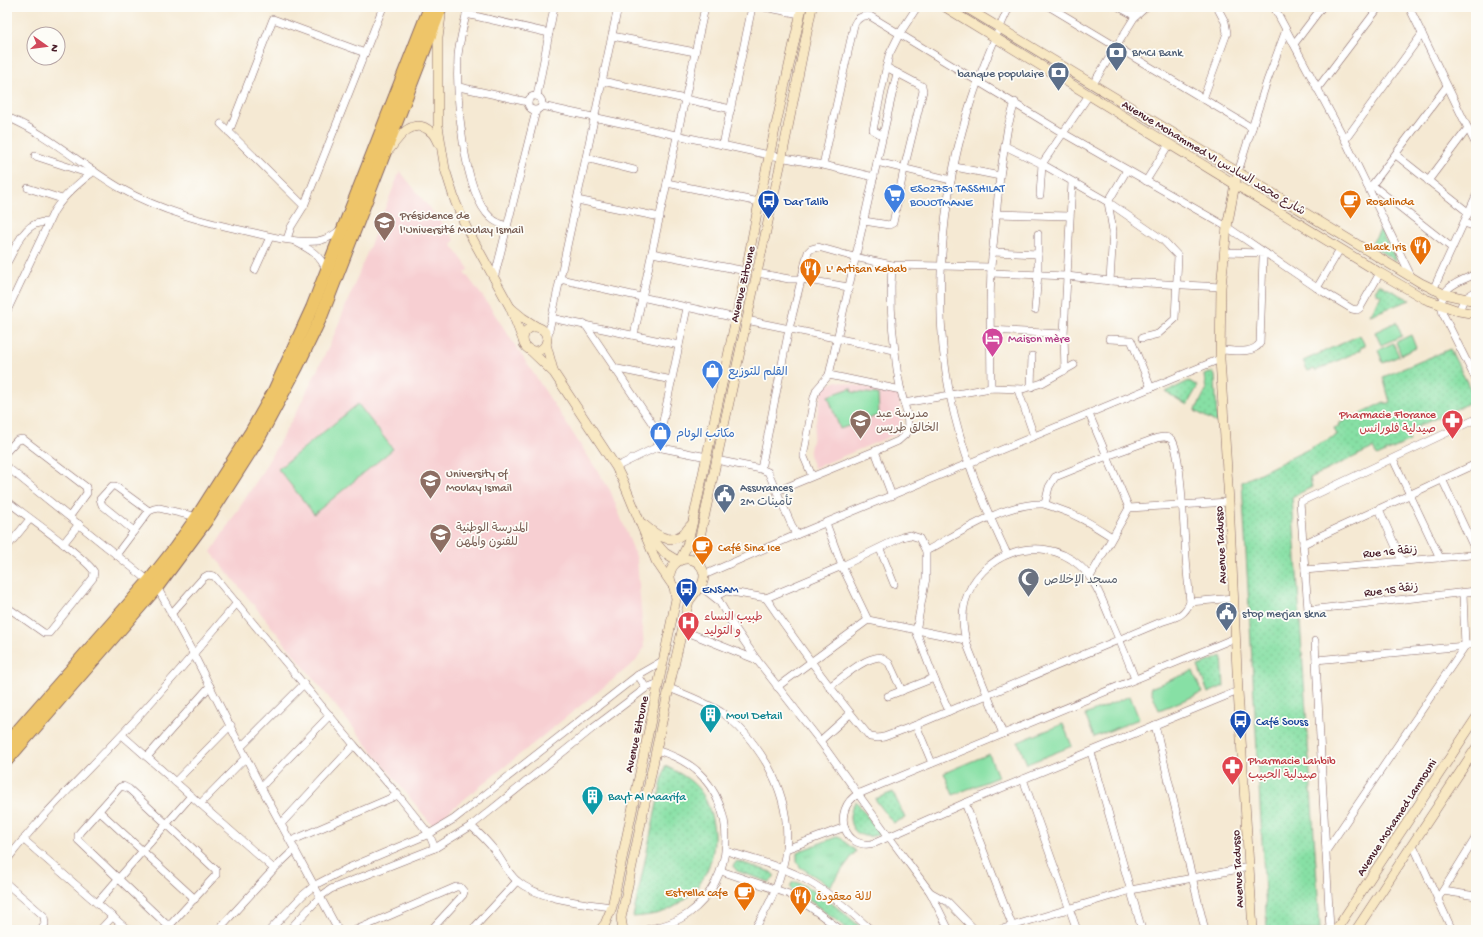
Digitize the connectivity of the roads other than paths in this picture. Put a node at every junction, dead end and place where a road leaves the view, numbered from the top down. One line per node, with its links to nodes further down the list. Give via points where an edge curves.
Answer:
1 (383, 7): 35 (street)
2 (430, 7): 107 (highway)
3 (442, 7): 66 (main road, via 438,38); 72 (highway)
4 (554, 7): 27 (street)
5 (618, 7): 30 (street)
6 (705, 7): 34 (street)
7 (752, 7): 51 (street)
8 (764, 7): 23 (street)
9 (812, 7): 71 (main road, Avenue Zitoune)
10 (917, 7): 28 (street)
11 (945, 7): 31 (main road, Avenue Mohammed VI شارع محمد السادس)
12 (965, 7): 25 (main road, Avenue Mohammed VI شارع محمد السادس)
13 (1009, 7): 25 (street)
14 (1050, 7): 33 (street)
15 (1119, 7): 24 (street)
16 (1146, 7): 24 (street)
17 (1217, 7): 46 (street, via 1225,22 1227,33)
18 (1274, 7): 26 (street)
19 (1322, 7): 32 (street)
20 (1409, 7): 29 (street)
21 (1376, 8): 43 (street)
22 (467, 11): 27 (street); 42 (street, via 458,55)
23 (801, 11): 68 (main road, Avenue Zitoune)
24 (1135, 16): 33 (street)
25 (1000, 28): 31 (street); 40 (main road, Avenue Mohammed VI شارع محمد السادس)
26 (1286, 30): 32 (street); 56 (street)
27 (549, 32): 45 (street)
28 (900, 33): 36 (street); 39 (street); 76 (street, via 870,16 856,20)
29 (1422, 34): 41 (street); 62 (street)
30 (612, 36): 34 (street); 38 (street)
31 (995, 38): 39 (street); 44 (main road, Avenue Mohammed VI شارع محمد السادس)
32 (1294, 44): 43 (street)
33 (1116, 47): 40 (street); 46 (street)
34 (695, 52): 47 (street)
35 (365, 53): 58 (street, via 273,19); 99 (street)
36 (886, 67): 37 (street); 61 (street, via 873,130)
37 (897, 73): 61 (street); 78 (street, via 923,89)
38 (602, 81): 47 (street); 54 (street)
39 (978, 82): 49 (street); 77 (street, via 967,114)
40 (1094, 84): 81 (main road, Avenue Mohammed VI شارع محمد السادس)
41 (1447, 86): 57 (street); 69 (street)
42 (459, 87): 48 (street); 108 (street, via 460,128 470,180 485,212)
43 (1317, 89): 62 (street)
44 (1089, 95): 59 (street); 63 (main road, Avenue Mohammed VI شارع محمد السادس)
45 (537, 96): 48 (street, via 532,96); 50 (street, via 541,99)
46 (1203, 99): 56 (street)
47 (685, 100): 51 (street); 60 (street)
48 (528, 102): 52 (street, via 529,107)
49 (1014, 102): 59 (street); 67 (street)
50 (542, 106): 52 (street); 54 (street)
51 (731, 109): 64 (street)
52 (536, 111): 108 (street)
53 (7, 117): 82 (street, via 33,130)
54 (594, 118): 60 (street); 73 (street)
55 (221, 124): 58 (street)
56 (1252, 128): 81 (street)
57 (1468, 128): 65 (street); 87 (street)
58 (229, 132): 99 (street)
59 (1064, 132): 75 (street); 80 (street)
60 (677, 135): 64 (street); 89 (street)
61 (883, 136): 74 (street)
62 (1346, 140): 91 (street)
63 (1169, 144): 86 (street); 90 (main road, Avenue Mohammed VI شارع محمد السادس)
64 (723, 145): 68 (street)
65 (1476, 145)
66 (440, 146): 72 (main road, via 432,132 425,128 411,127 404,130); 135 (main road, via 463,221)
67 (1005, 146): 75 (street); 83 (street)
68 (769, 155): 71 (street); 97 (main road, Avenue Zitoune)
69 (1396, 155): 87 (street); 91 (street)
70 (35, 156): 82 (street)
71 (782, 157): 76 (street); 129 (main road, Avenue Zitoune)
72 (383, 158): 246 (highway, via 321,317 281,399 206,521)
73 (586, 158): 79 (street); 96 (street)
74 (877, 162): 78 (street); 84 (street)
75 (1042, 164): 88 (street); 93 (street)
76 (823, 165): 84 (street)
77 (955, 167): 83 (street); 85 (street)
78 (904, 169): 85 (street); 104 (street, via 894,222 889,225)
79 (634, 170)
80 (1127, 170): 86 (street); 98 (street)
81 (1238, 172): 90 (main road, Avenue Tadusso); 134 (main road, Avenue Mohammed VI شارع محمد السادس)
82 (92, 173): 95 (street); 112 (street, via 183,216)
83 (1000, 176): 101 (street)
84 (874, 177): 104 (street)
85 (951, 180): 124 (street)
86 (1146, 181): 109 (street)
87 (1428, 181): 100 (street)
88 (1072, 182): 98 (street); 102 (street)
89 (667, 183): 97 (street); 103 (street)
90 (1235, 184): 109 (main road, Avenue Tadusso); 114 (main road, Avenue Mohammed VI شارع محمد السادس)
91 (1370, 185): 115 (street); 134 (street)
92 (28, 188): 95 (street)
93 (1040, 195)
94 (1476, 196): 100 (street)
95 (62, 199): 105 (street)
96 (577, 200): 103 (street); 136 (street)
97 (759, 202): 128 (main road, Avenue Zitoune)
98 (1108, 202): 138 (street, via 1113,231); 139 (street, via 1163,240 1178,256)
99 (304, 206): 113 (street, via 291,227)
100 (1469, 213): 106 (street)
101 (996, 214): 102 (street); 116 (street)
102 (1069, 216): 133 (street)
103 (660, 217): 118 (street)
104 (864, 221): 121 (street)
105 (48, 222): 122 (street, via 38,222 31,226); 154 (street)
106 (1464, 223): 110 (street); 115 (street)
107 (343, 226): 113 (street, via 328,238 318,241); 126 (highway)
108 (507, 227): 135 (street)
109 (1227, 227): 117 (main road, Avenue Tadusso); 119 (street)
110 (1476, 227)
111 (1038, 234): 120 (street)
112 (270, 236): 113 (street); 125 (street)
113 (289, 240): 126 (street, via 319,256)
114 (1340, 248): 130 (main road, Avenue Mohammed VI شارع محمد السادس); 142 (street)
115 (1452, 248): 143 (street)
116 (992, 252): 120 (street); 127 (street)
117 (1224, 252): 119 (street); 141 (main road, Avenue Tadusso)
118 (652, 253): 128 (street); 146 (street)
119 (1265, 253): 142 (street); 173 (street, via 1260,343 1253,350)
120 (1038, 254): 131 (street)
121 (854, 257): 123 (street); 137 (street, via 814,247 808,252); 140 (street)
122 (8, 261)
123 (892, 265): 124 (street); 172 (street)
124 (941, 266): 127 (street); 189 (street, via 944,354)
125 (255, 270)
126 (326, 270): 219 (highway, via 312,308 273,393)
127 (991, 270): 131 (street); 162 (street)
128 (746, 271): 156 (main road, Avenue Zitoune)
129 (757, 273): 137 (street); 157 (main road, Avenue Zitoune)
130 (1380, 273): 142 (street, via 1357,310); 149 (main road, Avenue Mohammed VI شارع محمد السادس, via 1425,299)
131 (1038, 274): 133 (street); 152 (street)
132 (1476, 274): 145 (street, via 1452,284)
133 (1067, 276): 138 (street); 163 (street)
134 (1411, 277): 143 (main road, Avenue Mohammed VI شارع محمد السادس)
135 (494, 279): 150 (main road)
136 (560, 279): 146 (street); 158 (street)
137 (802, 279): 140 (street); 161 (street)
138 (1110, 281): 139 (street)
139 (1176, 285): 141 (street); 166 (street, via 1174,319 1158,334)
140 (848, 287): 165 (street)
141 (1221, 287): 173 (main road, Avenue Tadusso)
142 (1317, 288)
143 (1433, 290): 145 (main road, Avenue Mohammed VI شارع محمد السادس)
144 (1476, 291): 147 (street)
145 (1444, 294): 147 (main road, Avenue Mohammed VI شارع محمد السادس); 149 (street)
146 (642, 298): 151 (street); 164 (street)
147 (1464, 299): 148 (main road, Avenue Mohammed VI شارع محمد السادس); 153 (street)
148 (1476, 301)
149 (1441, 305): 153 (main road, Avenue Mohammed VI شارع محمد السادس); 175 (street)
150 (510, 307): 160 (main road); 168 (main road)
151 (687, 308): 156 (street); 170 (street)
152 (1035, 310)
153 (1459, 310): 155 (main road, Avenue Mohammed VI شارع محمد السادس)
154 (7, 311)
155 (1476, 314)
156 (736, 318): 199 (main road, Avenue Zitoune)
157 (746, 320): 161 (street); 199 (main road, Avenue Zitoune)
158 (551, 321): 159 (street); 160 (street, via 545,327); 169 (street)
159 (585, 324): 164 (street); 178 (street)
160 (538, 328): 168 (main road, via 528,330); 169 (main road, via 544,332)
161 (789, 329): 165 (street); 205 (street)
162 (990, 330): 163 (street); 185 (street)
163 (1064, 334): 179 (street)
164 (634, 335): 170 (street)
165 (838, 338): 172 (street); 181 (street)
166 (1142, 338)
167 (1109, 339): 186 (street, via 1132,340)
168 (523, 340): 171 (main road)
169 (547, 342): 171 (main road, via 537,351); 180 (main road)
170 (679, 345): 182 (street)
171 (530, 350): 180 (main road)
172 (894, 350): 187 (street)
173 (1220, 355): 186 (street); 212 (main road, Avenue Tadusso)
174 (1032, 356): 184 (street)
175 (1466, 360): 176 (street); 183 (street)
176 (1476, 363)
177 (1074, 365): 179 (street)
178 (613, 368): 182 (street); 193 (street)
179 (1065, 371): 184 (street)
180 (554, 373): 204 (main road)
181 (829, 375): 187 (street); 206 (street, via 817,389 814,397 804,446 804,457)
182 (672, 380): 193 (street)
183 (1476, 380)
184 (1030, 387): 188 (street)
185 (991, 388): 188 (street); 189 (street)
186 (1151, 388): 191 (street)
187 (900, 390): 190 (street)
188 (1018, 390): 194 (street)
189 (950, 395): 190 (street); 201 (street)
190 (904, 404): 197 (street, via 907,433 898,441)
191 (1089, 414): 194 (street); 198 (street)
192 (1476, 419): 200 (street)
193 (660, 436): 195 (street)
194 (1034, 436): 201 (street)
195 (657, 447): 199 (street); 204 (street)
196 (7, 451): 218 (street, via 17,440 23,440 86,487 87,493)
197 (875, 451): 206 (street); 210 (street)
198 (1107, 456): 213 (street, via 1055,477 1049,487); 214 (street, via 1158,438 1170,438 1176,450); 215 (street)
199 (711, 458): 205 (street); 223 (main road, Avenue Zitoune); 241 (main road, Avenue Zitoune, via 698,546)
200 (1393, 459): 209 (street); 231 (street, via 1300,502)
201 (969, 464): 210 (street); 220 (street)
202 (1476, 465): 207 (street)
203 (7, 467): 218 (street)
204 (616, 467): 222 (main road)
205 (761, 469): 208 (street, via 768,472)
206 (812, 476): 208 (street)
207 (1442, 480): 209 (street); 235 (street)
208 (777, 491): 228 (street)
209 (1410, 494): 216 (street); 238 (street)
210 (892, 496): 225 (street)
211 (7, 501): 221 (street)
212 (1229, 502): 214 (street); 254 (main road, Avenue Tadusso)
213 (1045, 504): 220 (street, via 1023,506); 229 (street, via 1079,516)
214 (1182, 506): 215 (street); 255 (street)
215 (1129, 508): 229 (street)
216 (1379, 509): 231 (street); 240 (street)
217 (149, 511): 219 (street, via 159,508); 227 (street); 227 (street, via 115,486 100,499 102,505)
218 (70, 516): 224 (street)
219 (197, 517): 246 (highway)
220 (990, 517): 234 (street); 236 (street)
221 (30, 519): 230 (street); 232 (street)
222 (640, 521): 223 (main road, via 654,534 673,539 684,534); 226 (main road)
223 (693, 521): 239 (main road, Avenue Zitoune)
224 (79, 524): 230 (street); 237 (street)
225 (826, 524): 228 (street); 242 (street)
226 (644, 530): 239 (main road, via 665,554); 248 (main road, via 656,561)
227 (134, 531): 237 (street)
228 (796, 535): 244 (street)
229 (1112, 537): 245 (street)
230 (63, 544): 257 (street, via 93,569 94,575 51,631 44,633)
231 (1303, 544): 243 (street)
232 (7, 547)
233 (880, 549): 234 (street, via 910,535 919,538); 242 (street); 247 (street)
234 (926, 551): 261 (street, via 926,578)
235 (1476, 552): 238 (street, Rue 16 زنقة, via 1471,555)
236 (1007, 554): 245 (street, via 1028,549 1049,550 1069,558); 263 (street, via 988,565 968,592 963,614)
237 (116, 555): 246 (street)
238 (1440, 558): 240 (street, Rue 16 زنقة)
239 (679, 560): 241 (main road, via 691,559); 248 (main road, via 671,569 670,579)
240 (1402, 561): 243 (street, Rue 16 زنقة)
241 (701, 566): 244 (main road)
242 (842, 566): 253 (street); 259 (street)
243 (1305, 570): 251 (street, Rue 15 زنقة, via 1308,610)
244 (704, 575): 249 (main road)
245 (1090, 577): 264 (street, via 1098,589)
246 (153, 584): 258 (street); 297 (highway); 305 (highway)
247 (894, 584)
248 (673, 585): 249 (main road, via 678,591 688,593); 269 (main road, Avenue Zitoune, via 676,599)
249 (699, 588): 252 (street); 260 (main road, Avenue Zitoune, via 689,601)
250 (1476, 591): 251 (street, Rue 15 زنقة)
251 (1463, 593): 267 (street)
252 (715, 597): 253 (street, via 726,591); 270 (street)
253 (766, 598): 272 (street)
254 (1234, 598): 255 (street); 262 (main road, Avenue Tadusso)
255 (1190, 602): 264 (street, via 1182,615)
256 (236, 603): 258 (street, via 214,576 208,575); 268 (street); 277 (street)
257 (7, 607)
258 (172, 614): 268 (street)
259 (868, 620): 261 (street); 272 (street)
260 (682, 630): 270 (street); 282 (main road, Avenue Zitoune)
261 (916, 631): 263 (street); 274 (street)
262 (1235, 638): 275 (street); 284 (main road, Avenue Tadusso)
263 (966, 640): 286 (street)
264 (1119, 640): 275 (street); 286 (street)
265 (1314, 641): 271 (street)
266 (1476, 643): 267 (street)
267 (1465, 646): 271 (street); 331 (street)
268 (194, 655): 278 (street); 295 (street)
269 (664, 660): 273 (street); 276 (main road, Avenue Zitoune)
270 (757, 660): 279 (street)
271 (1316, 660): 331 (street)
272 (811, 662): 279 (street); 280 (street)
273 (638, 675): 281 (street); 320 (street, via 470,806)
274 (934, 678): 283 (street); 287 (street)
275 (1135, 679): 294 (street)
276 (659, 683): 281 (street); 351 (main road, Avenue Zitoune)
277 (304, 684): 289 (street); 299 (street)
278 (210, 686): 291 (street); 303 (street)
279 (777, 687): 296 (street)
280 (829, 687): 283 (street, via 864,663 880,657 889,663); 288 (street)
281 (646, 688): 318 (street)
282 (669, 688): 301 (main road, Avenue Zitoune); 328 (street, via 700,700 721,713 742,730 757,749 782,797 787,821)
283 (902, 690): 285 (street)
284 (1238, 691): 293 (street); 333 (main road, Avenue Tadusso)
285 (888, 696)
286 (986, 696): 287 (street); 294 (street)
287 (949, 711): 292 (street)
288 (850, 714): 292 (street, via 873,738 884,737); 296 (street)
289 (330, 715): 298 (street); 309 (street)
290 (1476, 718): 379 (main road, Avenue Mohamed Lamnouni)
291 (231, 725): 299 (street); 308 (street)
292 (916, 725): 306 (street)
293 (1155, 725): 302 (street); 337 (street)
294 (1003, 734): 306 (street)
295 (122, 735): 303 (street); 323 (street)
296 (820, 741): 310 (street)
297 (7, 743)
298 (354, 745): 311 (street); 317 (street)
299 (241, 747): 304 (street)
300 (1476, 748): 325 (main road)
301 (656, 750): 329 (street, via 686,763 712,788 725,821); 356 (main road, Avenue Zitoune, via 623,909)
302 (1090, 752): 307 (street); 343 (street)
303 (147, 757): 308 (street)
304 (246, 757): 309 (street); 314 (street)
305 (7, 760)
306 (932, 763): 310 (street)
307 (1023, 779): 313 (street); 352 (street)
308 (175, 782): 312 (street)
309 (261, 787): 317 (street)
310 (858, 794): 319 (street, via 844,809); 321 (street)
311 (398, 795): 320 (street); 324 (street)
312 (191, 796): 314 (street); 316 (street)
313 (965, 803): 321 (street); 354 (street)
314 (200, 804): 334 (street)
315 (99, 810): 316 (street, via 123,786); 330 (street); 338 (street, via 78,838 81,844)
316 (166, 824): 330 (street); 348 (street, via 216,870 216,875)
317 (281, 824): 324 (street)
318 (471, 826): 326 (street); 339 (street)
319 (845, 827): 321 (street, via 848,834 861,844 869,845); 328 (street)
320 (429, 834): 326 (street); 341 (street)
321 (889, 837): 345 (street)
322 (1476, 837): 344 (street)
323 (23, 839): 332 (street); 350 (street)
324 (291, 841): 327 (street)
325 (1413, 845): 349 (street); 380 (main road)
326 (435, 848): 346 (street, via 351,881)
327 (295, 849): 334 (street); 341 (street)
328 (786, 849): 335 (street)
329 (726, 850): 335 (street); 336 (street)
330 (142, 851): 338 (street); 348 (street)
331 (1326, 851): 378 (street)
332 (7, 860)
333 (1249, 868): 337 (street); 377 (main road, Avenue Tadusso)
334 (274, 869): 360 (street)
335 (782, 870): 342 (street); 370 (street, via 821,890 849,909)
336 (721, 871): 342 (street); 367 (street, via 712,888 694,909 671,923)
337 (1192, 878): 343 (street); 376 (street)
338 (118, 879): 348 (street, via 168,924 172,924); 350 (street)
339 (518, 881): 351 (street, via 547,895); 366 (street)
340 (7, 884): 357 (street, via 44,916 45,924)
341 (315, 885): 346 (street); 361 (street)
342 (776, 889): 368 (street); 369 (street, via 810,907)
343 (1131, 890): 352 (street); 375 (street)
344 (1443, 891): 347 (street); 349 (street)
345 (930, 892): 371 (street); 372 (street, via 948,902)
346 (321, 896): 362 (street); 363 (street)
347 (1476, 896)
348 (195, 899)
349 (1437, 900): 381 (street)
350 (97, 903): 353 (street)
351 (612, 907): 355 (main road, Avenue Zitoune)
352 (1070, 908): 354 (street); 374 (street)
353 (112, 916): 358 (street); 359 (street)
354 (1012, 925): 373 (street)
355 (602, 927): 356 (main road, via 612,921)
356 (623, 929)
357 (42, 930)
358 (100, 930)
359 (128, 930)
360 (218, 930)
361 (270, 930)
362 (289, 930)
363 (338, 930)
364 (356, 930): 365 (street, via 460,887 463,895)
365 (431, 930)
366 (472, 930)
367 (646, 930)
368 (754, 930)
369 (841, 930)
370 (872, 930)
371 (948, 930)
372 (975, 930)
373 (999, 930)
374 (1077, 930)
375 (1142, 930)
376 (1205, 930)
377 (1253, 930)
378 (1330, 930)
379 (1336, 930)
380 (1356, 930)
381 (1452, 930)

